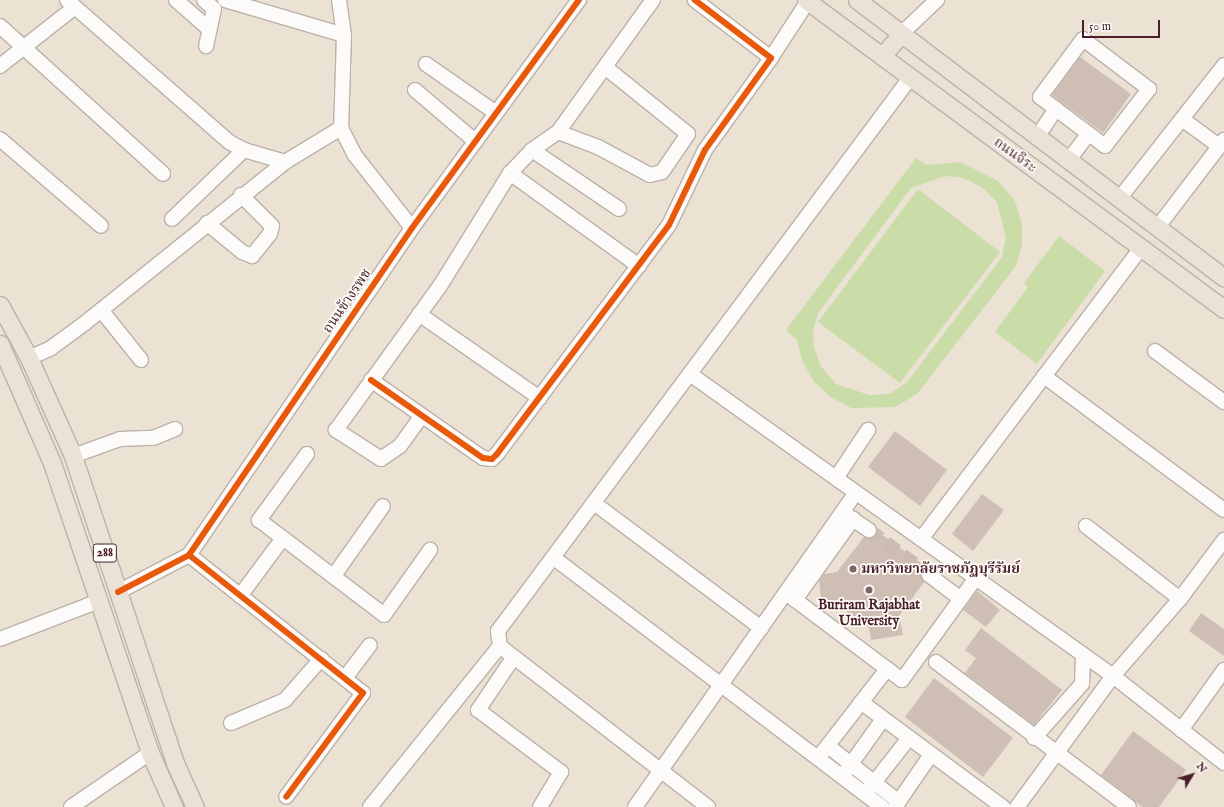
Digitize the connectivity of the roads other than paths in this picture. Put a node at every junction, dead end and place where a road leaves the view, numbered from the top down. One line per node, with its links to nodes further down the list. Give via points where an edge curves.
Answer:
1 (176, 0): 13 (street)
2 (204, 0): 13 (street, via 214,9)
3 (225, 0): 15 (street)
4 (339, 0): 15 (street)
5 (578, 0): 27 (street, ถนนข้างรพช)
6 (653, 0): 23 (street)
7 (695, 0): 19 (street)
8 (807, 0): 18 (main road, ถนนจิระ); 19 (street)
9 (858, 0): 14 (main road, ถนนจิระ)
10 (937, 0): 14 (street)
11 (71, 3): 17 (street); 36 (street, via 229,142)
12 (0, 26): 17 (street)
13 (209, 29): 16 (street)
14 (901, 34): 18 (main road); 32 (main road, ถนนจิระ)
15 (344, 35): 29 (street)
16 (206, 46)
17 (24, 47): 22 (street); 41 (street)
18 (882, 56): 24 (main road, ถนนจิระ)
19 (771, 58): 51 (street, via 705,150 669,225)
20 (426, 64): 27 (street)
21 (1224, 65): 28 (street)
22 (0, 66)
23 (605, 67): 30 (street); 30 (street, via 688,134 662,172 650,175 598,147)
24 (910, 78): 50 (main road, ถนนจิระ); 61 (street)
25 (415, 90): 34 (street)
26 (1056, 109): 31 (street); 31 (street, via 1040,97 1083,39 1148,89 1105,146); 32 (street)
27 (496, 113): 34 (street, ถนนข้างรพช)
28 (1182, 120): 35 (street); 43 (street)
29 (341, 128): 39 (street); 48 (street, via 354,154)
30 (558, 132): 37 (street)
31 (1088, 134): 38 (street)
32 (1037, 137): 38 (main road, ถนนจิระ)
33 (0, 139): 47 (street)
34 (475, 141): 48 (street, ถนนข้างรพช)
35 (1222, 143): 49 (street)
36 (244, 150): 39 (street); 45 (street)
37 (532, 150): 40 (street); 44 (street)
38 (1068, 161): 43 (main road, ถนนจิระ)
39 (285, 162): 42 (street)
40 (510, 173): 51 (street); 56 (street)
41 (163, 174)
42 (241, 195): 46 (street); 46 (street, via 272,226 270,234 252,256 242,252)
43 (1119, 199): 49 (main road, ถนนจิระ)
44 (619, 208)
45 (172, 219)
46 (207, 223): 55 (street)
47 (101, 226)
48 (412, 228): 83 (street, ถนนข้างรพช)
49 (1157, 228): 52 (main road, ถนนจิระ)
50 (1141, 248): 54 (main road, ถนนจิระ); 62 (street)
51 (639, 266): 64 (street)
52 (1222, 273)
53 (0, 306): 59 (main road, 288)
54 (1224, 309)
55 (102, 310): 59 (street, via 51,348); 60 (street)
56 (419, 314): 63 (street); 64 (street)
57 (0, 344): 93 (main road, 288, via 52,464)
58 (1155, 351): 65 (street)
59 (29, 358): 70 (main road, 288)
60 (141, 360)
61 (690, 374): 71 (street); 73 (street)
62 (1044, 376): 75 (street); 80 (street)
63 (372, 380): 66 (street); 66 (street, via 336,430 381,459 400,446)
64 (540, 398): 66 (street, via 492,459 483,458)
65 (1224, 402)
66 (421, 417)
67 (175, 429): 70 (street, via 153,438 120,439)
68 (868, 430): 71 (street)
69 (307, 454): 79 (street, via 259,520)
70 (72, 456): 88 (main road, 288)
71 (836, 478): 72 (street)
72 (856, 493): 76 (street); 80 (street)
73 (594, 503): 84 (street); 94 (street)
74 (383, 506): 85 (street)
75 (1224, 510)
76 (848, 516): 78 (street); 90 (street)
77 (1086, 526): 92 (street)
78 (869, 530)
79 (283, 538): 85 (street); 89 (street)
80 (921, 539): 87 (street)
81 (1224, 540): 92 (street)
82 (430, 550): 85 (street, via 384,615)
83 (189, 555): 88 (street, ถนนข้างรพช); 89 (street)
84 (554, 558): 97 (street, via 498,631); 106 (street)
85 (335, 574)
86 (929, 576): 91 (street)
87 (975, 579): 91 (street); 98 (street)
88 (118, 592): 93 (main road); 130 (main road, 288, via 175,762)
89 (240, 596): 100 (street)
90 (791, 596): 94 (street); 102 (street)
91 (959, 598): 102 (street, via 902,680)
92 (1180, 599): 104 (street)
93 (99, 601): 95 (street); 114 (main road, 288)
94 (761, 628): 106 (street)
95 (0, 639)
96 (370, 645): 105 (street)
97 (500, 646): 99 (street); 126 (street)
98 (1083, 656): 104 (street); 112 (street, via 1082,684)
99 (513, 658): 120 (street); 131 (street, via 478,710 561,772)
100 (321, 659): 105 (street); 109 (street, via 285,700)
101 (936, 662): 112 (street)
102 (887, 669): 107 (street)
103 (1224, 670): 110 (street)
104 (1113, 676): 110 (street); 115 (street)
105 (345, 678): 124 (street, via 363,693)
106 (721, 685): 117 (street); 120 (street)
107 (861, 702): 108 (street); 113 (street)
108 (883, 719): 111 (street); 119 (street)
109 (231, 723)
110 (1181, 730): 118 (street)
111 (909, 738): 116 (street); 122 (street)
112 (1034, 738): 115 (street)
113 (828, 746): 117 (street); 119 (street)
114 (150, 753): 128 (street); 129 (main road, 288)
115 (1056, 753): 127 (street); 136 (street)
116 (930, 756): 125 (street); 135 (street)
117 (818, 758): 121 (street)
118 (1224, 763)
119 (851, 764): 121 (street); 122 (street)
120 (660, 771): 132 (street); 133 (street)
121 (842, 776): 123 (street)
122 (874, 782): 123 (street); 125 (street)
123 (865, 794): 134 (street)
124 (286, 797)
125 (897, 804)
126 (376, 805)
127 (1121, 805)
128 (71, 807)
129 (174, 807)
130 (195, 807)
131 (540, 807)
132 (635, 807)
133 (708, 807)
134 (882, 807)
135 (1003, 807)
136 (1017, 807)

